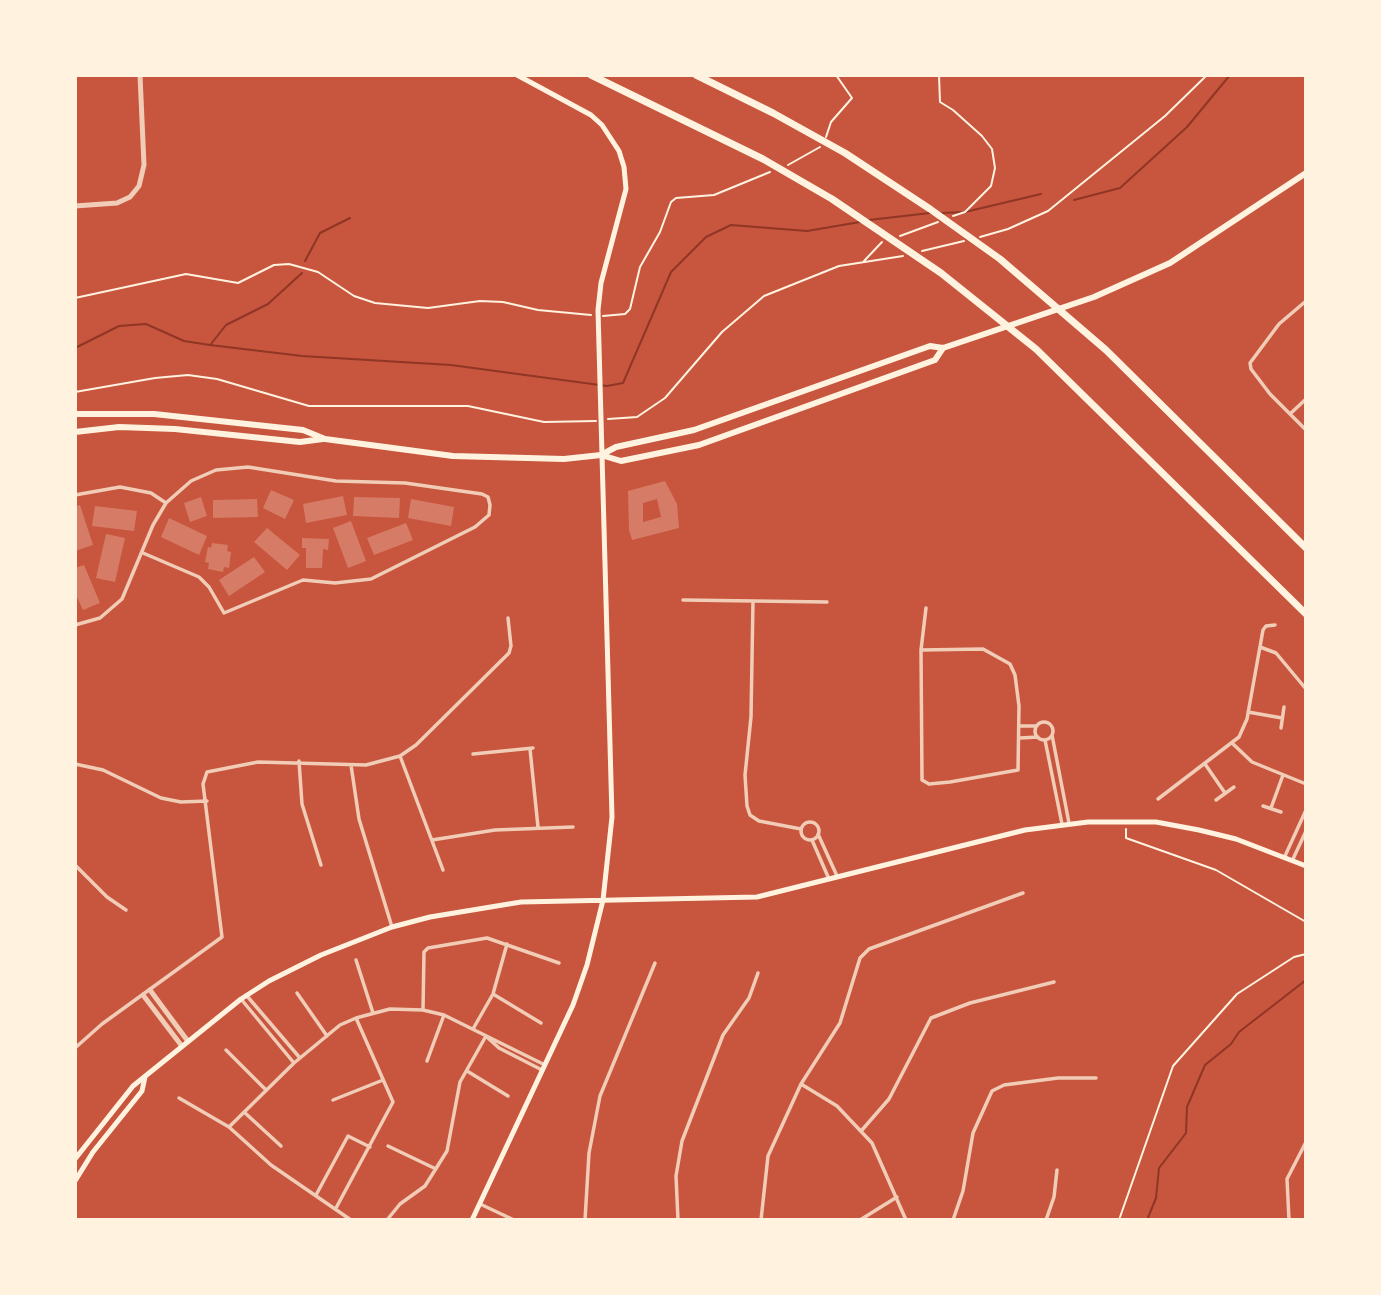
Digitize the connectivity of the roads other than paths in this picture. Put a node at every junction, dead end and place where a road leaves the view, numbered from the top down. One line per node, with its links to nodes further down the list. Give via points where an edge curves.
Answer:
1 (140, 75): 6 (street, via 144,164 139,186 117,203)
2 (517, 75): 15 (main road, via 592,116 619,151 626,189 598,310)
3 (591, 75): 24 (highway, via 763,159 941,273 1037,349)
4 (696, 75): 18 (highway, via 810,132 950,223 1027,281 1087,333)
5 (1306, 173): 8 (main road, via 1170,263 1132,281)
6 (75, 206)
7 (1306, 301): 11 (street, via 1279,324 1250,363)
8 (943, 348): 15 (main road, via 930,346 729,419 616,447); 15 (main road, via 935,360 699,445 621,461)
9 (1306, 399): 11 (street)
10 (75, 414): 14 (main road, via 154,414 303,430)
11 (1290, 414): 12 (street)
12 (1306, 430)
13 (75, 432): 14 (main road, via 133,428 300,442)
14 (324, 439): 15 (main road, via 489,458)
15 (601, 455): 76 (main road, via 612,777)
16 (75, 495): 17 (street, via 120,487 150,493)
17 (166, 503): 19 (street); 19 (street, via 200,476 232,467 482,494 491,505 486,519 467,532 371,579 303,580 224,612 199,577)
18 (1306, 548)
19 (142, 552): 26 (street, via 118,604 100,618)
20 (682, 600): 21 (street)
21 (752, 601): 22 (street); 62 (street, via 747,806 759,821)
22 (827, 602)
23 (926, 608): 29 (street)
24 (1306, 614)
25 (508, 618): 43 (street, via 509,653)
26 (75, 625)
27 (1275, 625): 28 (street, via 1266,626)
28 (1259, 647): 30 (street, via 1276,653); 32 (street)
29 (921, 650): 34 (street, via 976,649 1004,659 1015,675); 39 (street, via 924,782 1016,771)
30 (1306, 689)
31 (1284, 707): 33 (street)
32 (1248, 712): 33 (street); 41 (street)
33 (1282, 718): 36 (street)
34 (1020, 726): 35 (street); 39 (street)
35 (1037, 726): 37 (street, via 1051,724); 38 (street)
36 (1281, 728)
37 (1052, 735): 40 (street); 59 (street)
38 (1038, 737): 39 (street); 40 (street)
39 (1020, 738)
40 (1045, 740): 59 (street)
41 (1232, 743): 45 (street); 48 (street, via 1252,762)
42 (472, 754): 60 (street, via 531,748)
43 (400, 756): 47 (street, via 380,764); 66 (street)
44 (299, 761): 47 (street); 54 (street, via 214,769 204,778); 70 (street, via 302,804)
45 (1205, 764): 51 (street); 52 (street)
46 (75, 765): 54 (street, via 103,770 161,798)
47 (351, 765): 78 (street, via 359,819)
48 (1283, 775): 49 (street); 56 (street)
49 (1306, 784)
50 (1234, 787): 51 (street)
51 (1225, 793): 53 (street)
52 (1158, 799)
53 (1216, 800)
54 (207, 801): 85 (street, via 222,937)
55 (1263, 806): 56 (street)
56 (1271, 808): 58 (street)
57 (1306, 810): 67 (street)
58 (1281, 811)
59 (1065, 824): 67 (main road, via 1156,822 1236,839); 73 (main road, via 999,835)
60 (538, 827): 61 (street); 66 (street)
61 (573, 827)
62 (801, 829): 64 (street, via 813,823); 65 (street, via 804,837)
63 (1306, 831): 68 (street)
64 (818, 834): 65 (street); 73 (street)
65 (812, 839): 74 (street)
66 (432, 840): 72 (street)
67 (1285, 856): 68 (main road)
68 (1293, 859): 71 (main road)
69 (75, 865): 77 (street)
70 (321, 865)
71 (1306, 866)
72 (443, 870)
73 (838, 878): 74 (main road)
74 (830, 881): 76 (main road, via 757,897)
75 (1023, 893): 109 (street, via 869,949 860,958 840,1023)
76 (603, 900): 78 (main road, via 475,908); 104 (main road, via 587,965)
77 (126, 909)
78 (392, 928): 88 (main road, via 292,969)
79 (507, 944): 81 (street); 87 (street); 89 (street, via 480,939 426,950)
80 (356, 960): 90 (street)
81 (559, 963)
82 (655, 964): 133 (street, via 597,1106)
83 (758, 973): 134 (street, via 749,998 723,1035 682,1140 676,1176)
84 (1054, 982): 116 (street, via 931,1018 889,1099)
85 (146, 993): 97 (street); 98 (street); 99 (street)
86 (297, 993): 95 (street)
87 (493, 994): 93 (street); 94 (street)
88 (244, 997): 97 (main road); 101 (street); 103 (street)
89 (423, 1010): 90 (street); 91 (street)
90 (373, 1013): 92 (street)
91 (444, 1015): 94 (street); 102 (street)
92 (356, 1018): 95 (street); 108 (street)
93 (541, 1023)
94 (473, 1029): 96 (street)
95 (327, 1035): 101 (street)
96 (486, 1037): 104 (street); 105 (street)
97 (187, 1040): 98 (main road)
98 (181, 1045): 106 (main road)
99 (75, 1048)
100 (226, 1050): 110 (street)
101 (300, 1058): 103 (street)
102 (427, 1060)
103 (294, 1063): 110 (street)
104 (543, 1068): 127 (main road)
105 (467, 1071): 111 (street); 122 (street, via 460,1082 447,1151)
106 (145, 1077): 121 (main road); 124 (main road, via 142,1091)
107 (1096, 1077): 138 (street, via 1004,1085 992,1091 972,1133 963,1191)
108 (383, 1080): 113 (street); 120 (street, via 393,1102)
109 (801, 1084): 116 (street, via 837,1106); 135 (street, via 768,1156)
110 (266, 1090): 114 (street)
111 (508, 1096)
112 (179, 1098): 115 (street)
113 (333, 1100)
114 (244, 1112): 115 (street); 118 (street)
115 (229, 1127): 125 (street)
116 (862, 1130): 126 (street)
117 (1306, 1142): 140 (street, via 1287,1179)
118 (281, 1146)
119 (388, 1146): 122 (street)
120 (370, 1147): 125 (street, via 348,1136); 128 (street)
121 (75, 1159)
122 (436, 1169): 130 (street, via 425,1186)
123 (1057, 1170): 139 (street)
124 (75, 1181)
125 (315, 1196): 128 (street)
126 (897, 1196): 136 (street); 137 (street)
127 (480, 1204): 131 (main road); 132 (street)
128 (336, 1208): 129 (street)
129 (351, 1220)
130 (387, 1220)
131 (472, 1220)
132 (514, 1220)
133 (585, 1220)
134 (678, 1220)
135 (761, 1220)
136 (860, 1220)
137 (906, 1220)
138 (953, 1220)
139 (1046, 1220)
140 (1289, 1220)

